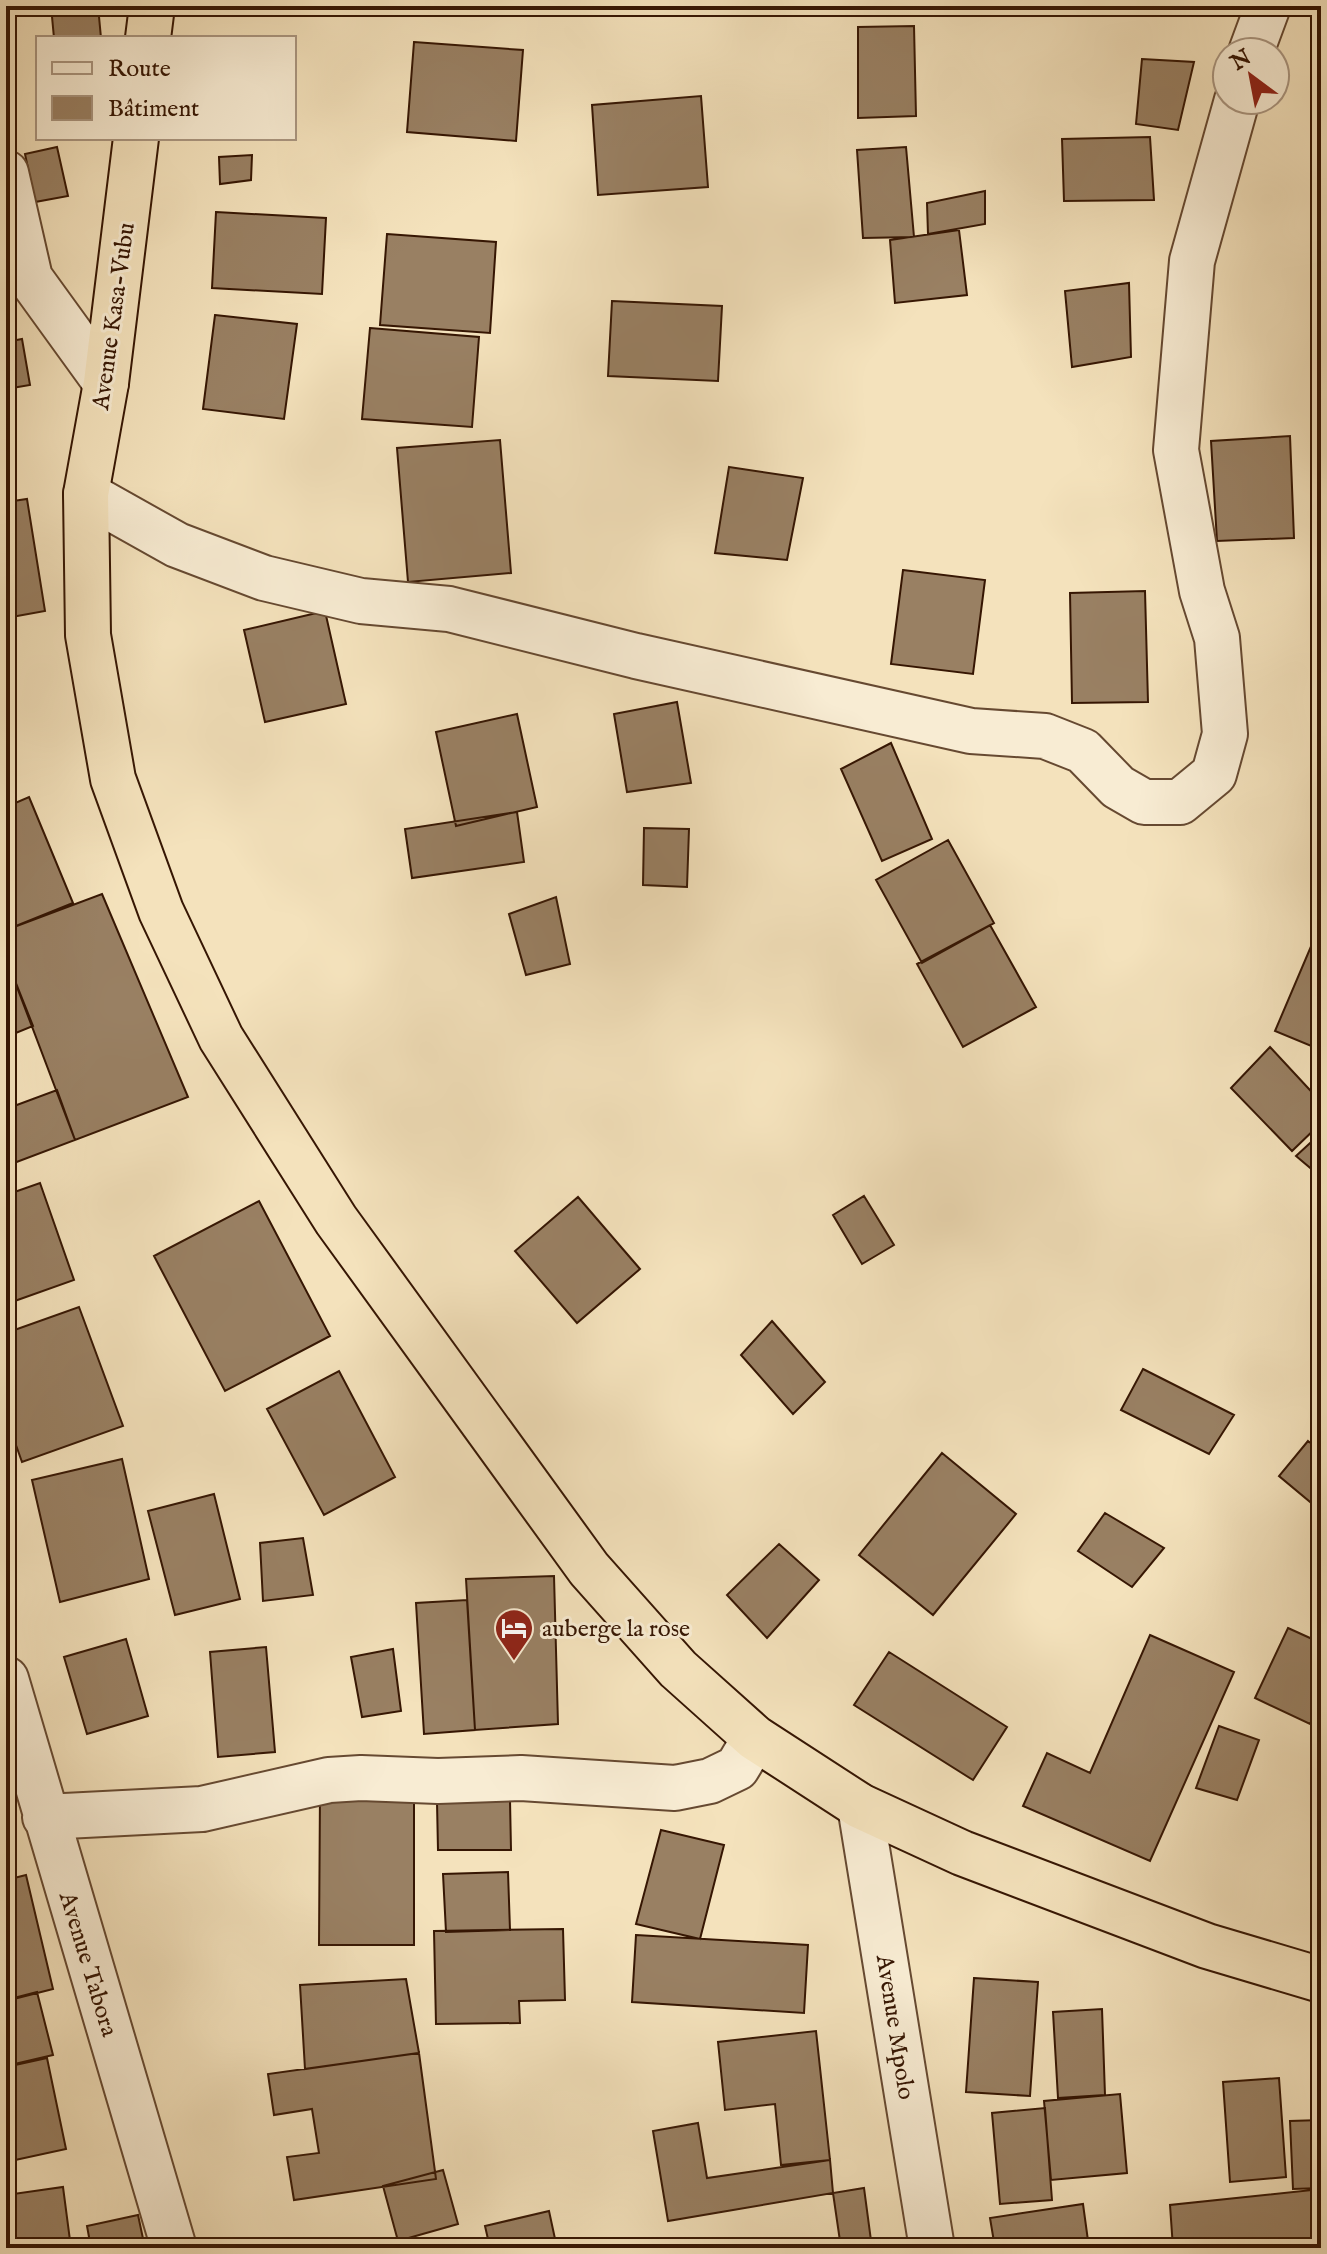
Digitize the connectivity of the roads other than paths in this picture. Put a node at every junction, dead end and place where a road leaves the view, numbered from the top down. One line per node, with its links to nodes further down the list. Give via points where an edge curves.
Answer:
1 (152, 6): 3 (highway)
2 (1268, 6): 4 (street)
3 (148, 36)
4 (1257, 36)
5 (1233, 116): 9 (street, via 1192,261 1176,450 1202,591 1217,638 1225,734 1214,774 1180,802 1144,802 1118,787 1083,751 1045,736 971,731 449,609 361,601 264,578 177,545)
6 (136, 140): 8 (highway, Avenue Kasa-Vubu)
7 (6, 173): 8 (street, via 30,278)
8 (106, 383): 9 (highway, Avenue Kasa-Vubu)
9 (86, 494): 11 (highway, Avenue Kasa-Vubu, via 88,635 113,779 161,911 221,1038 336,1220 589,1569 678,1669)
10 (6, 1679): 13 (street, Avenue Tabora)
11 (755, 1738): 12 (highway, Avenue Kasa-Vubu); 13 (street, via 737,1768 710,1781 675,1788 521,1778 361,1778 329,1780 202,1809)
12 (860, 1806): 14 (highway, Avenue Kasa-Vubu, via 962,1853 1207,1946); 16 (street, Avenue Mpolo)
13 (45, 1817): 15 (street, Avenue Tabora)
14 (1321, 1980)
15 (174, 2248)
16 (932, 2248)

